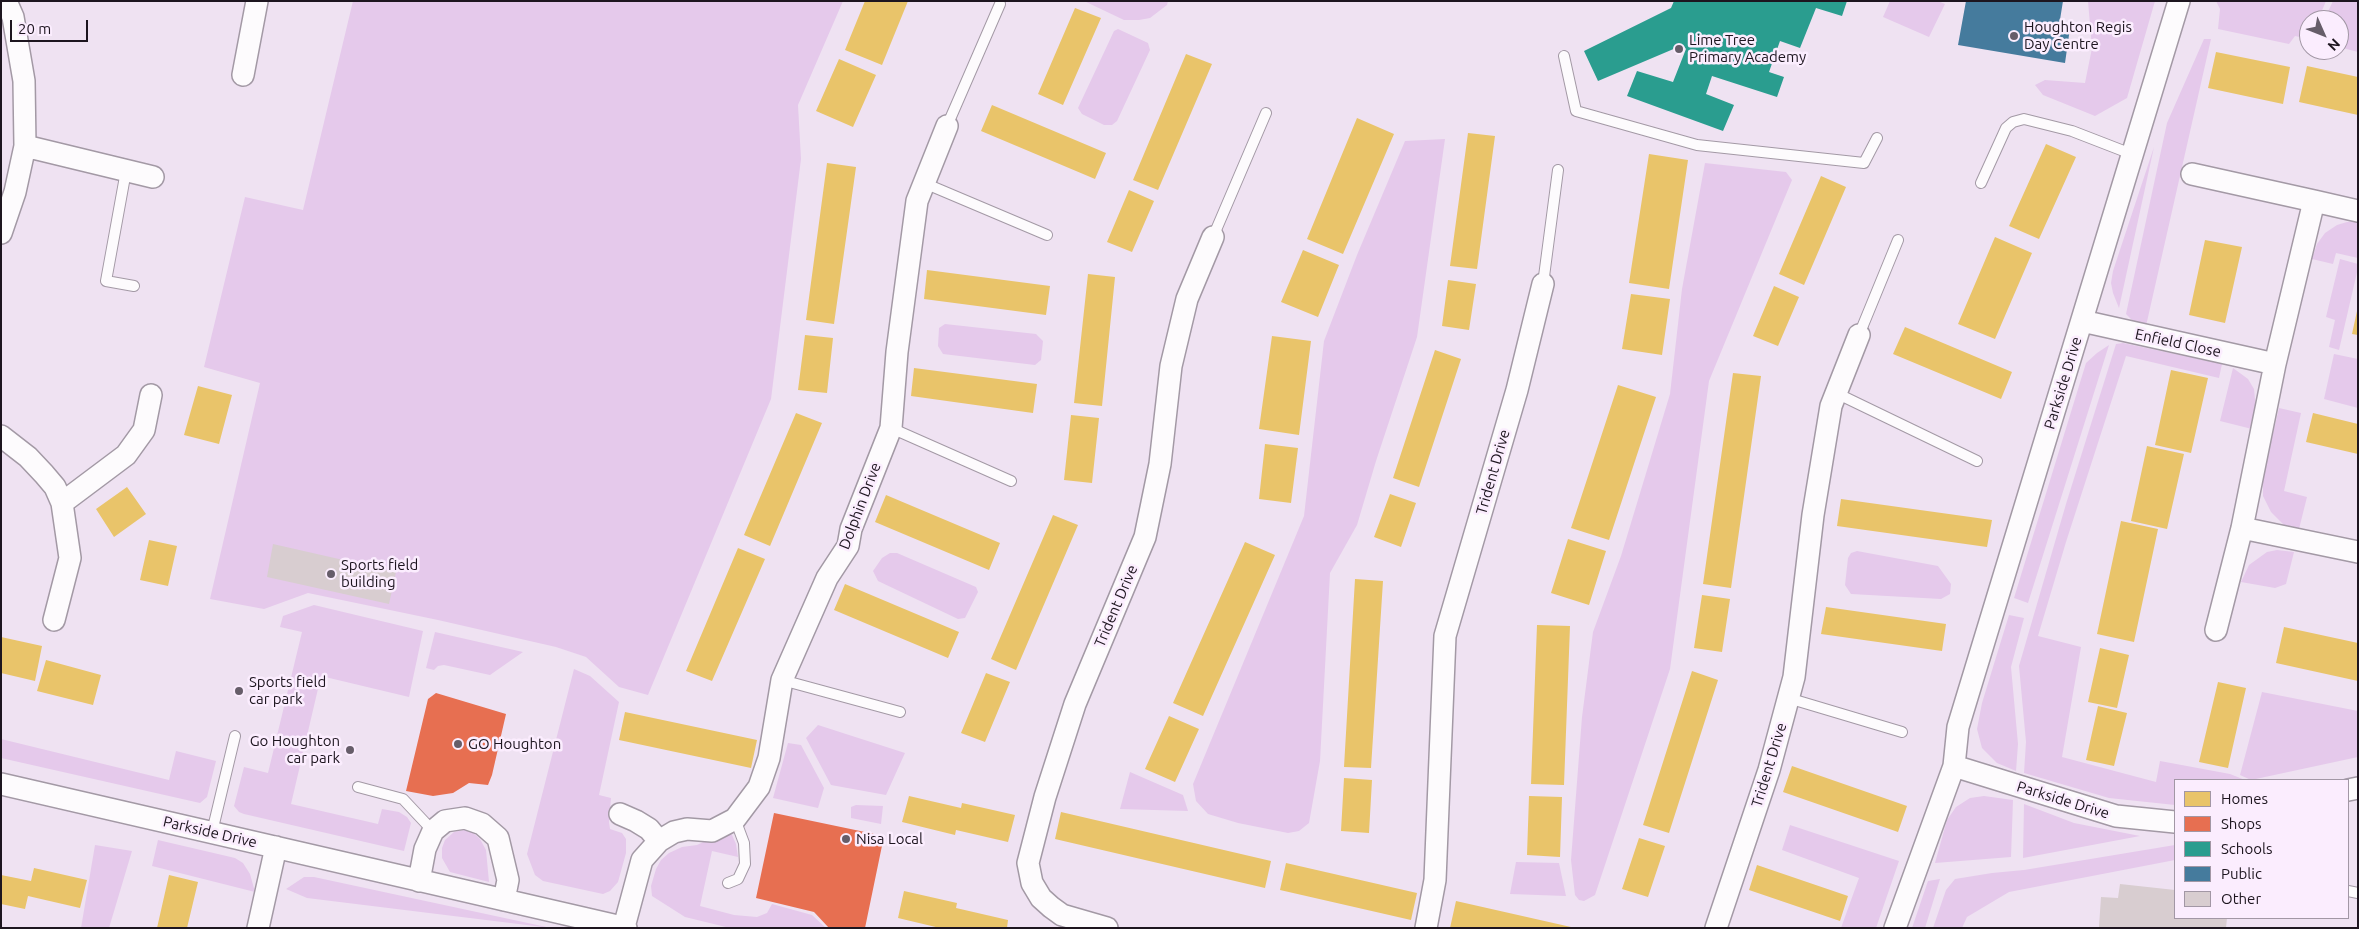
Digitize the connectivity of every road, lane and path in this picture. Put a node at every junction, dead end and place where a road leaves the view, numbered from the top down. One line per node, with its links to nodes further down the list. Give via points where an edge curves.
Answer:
1 (6, 1): 10 (street, via 13,18 24,81)
2 (257, 1): 6 (street)
3 (2179, 1): 11 (street, Parkside Drive)
4 (1000, 4): 8 (lane)
5 (1564, 56): 9 (lane, via 1576,111 1697,145 1864,164)
6 (243, 75)
7 (1266, 114): 22 (lane)
8 (947, 126): 16 (street, Dolphin Drive)
9 (1877, 138)
10 (26, 146): 13 (street); 20 (street)
11 (2134, 155): 17 (lane, via 2024,119 2006,128); 26 (street, Parkside Drive)
12 (1558, 170): 24 (lane)
13 (126, 171): 15 (street); 25 (lane, via 106,281)
14 (2192, 174): 18 (street)
15 (153, 177)
16 (924, 183): 21 (lane); 31 (street, Dolphin Drive, via 917,202 902,311)
17 (1981, 183)
18 (2314, 201): 19 (street); 28 (street)
19 (2358, 212)
20 (1, 233)
21 (1047, 235)
22 (1213, 237): 60 (street, Trident Drive, via 1187,299 1171,366 1160,464 1145,537 1075,704 1045,797 1028,864 1032,883 1051,907 1062,915)
23 (1898, 240): 27 (lane)
24 (1543, 284): 61 (street, Trident Drive, via 1517,390 1445,636 1435,880)
25 (134, 286)
26 (2082, 321): 28 (street, Enfield Close); 45 (street, Parkside Drive, via 1958,727)
27 (1859, 335): 29 (street, Trident Drive)
28 (2275, 364): 36 (street)
29 (1836, 393): 33 (lane); 41 (street, Trident Drive, via 1820,468 1794,677)
30 (152, 396): 35 (street, via 144,430 126,455)
31 (891, 428): 34 (lane); 40 (street, Dolphin Drive, via 851,529 848,546 825,582)
32 (1, 436): 35 (street, via 44,474)
33 (1977, 461)
34 (1011, 481)
35 (62, 503): 38 (street, via 70,558)
36 (2242, 528): 37 (street); 39 (street)
37 (2358, 552)
38 (54, 620)
39 (2216, 630)
40 (782, 680): 42 (lane); 49 (street, Dolphin Drive, via 764,773 759,787)
41 (1788, 698): 43 (lane); 62 (street, Trident Drive, via 1769,770)
42 (900, 712)
43 (1902, 732)
44 (235, 736): 52 (lane)
45 (1954, 766): 50 (street, Parkside Drive, via 2116,816); 63 (street, Parkside Drive)
46 (1, 784): 52 (street, Parkside Drive)
47 (358, 788): 51 (lane, via 403,799)
48 (620, 814): 53 (street, via 649,829)
49 (735, 819): 53 (street, Dolphin Drive, via 712,831 687,829); 56 (lane, via 744,843 745,864 738,879)
50 (2174, 822)
51 (433, 831): 55 (street, via 425,849); 57 (street, via 445,821 465,818 482,824 498,838 508,880)
52 (212, 832): 54 (street, Parkside Drive)
53 (658, 841): 59 (street, Dolphin Drive, via 642,860)
54 (276, 847): 55 (street, Parkside Drive); 58 (street)
55 (419, 881): 57 (street, Parkside Drive)
56 (728, 883)
57 (504, 900): 59 (street, Parkside Drive)
58 (258, 928)
59 (625, 928)
60 (1107, 928)
61 (1426, 928)
62 (1716, 928)
63 (1895, 928)

